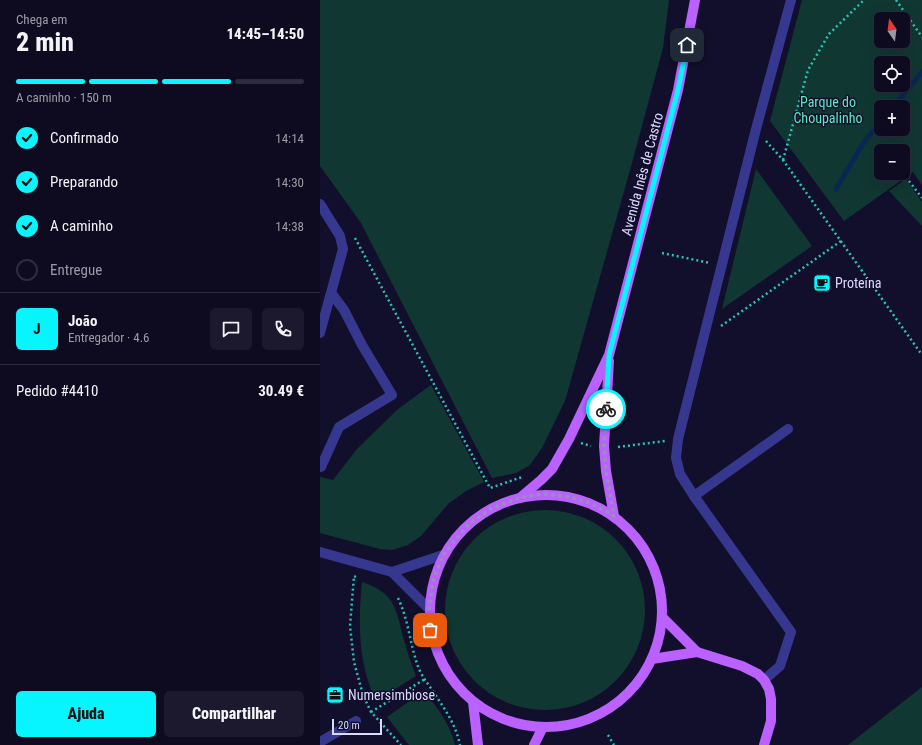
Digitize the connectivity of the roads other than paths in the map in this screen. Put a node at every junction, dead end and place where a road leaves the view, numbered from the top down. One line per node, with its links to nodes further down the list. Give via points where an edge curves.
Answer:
1 (695, 0): 6 (main road, Avenida Inês de Castro, via 678,90)
2 (791, 0): 9 (street, via 678,439 676,458 680,474)
3 (320, 204): 4 (street, via 340,236 344,249)
4 (332, 294): 5 (street); 8 (street, via 344,310 392,395 339,427)
5 (320, 333)
6 (609, 355): 10 (main road, Avenida Inês de Castro, via 552,469); 11 (main road, Avenida Inês de Castro, via 604,446)
7 (788, 429): 9 (street)
8 (320, 466)
9 (694, 496): 19 (street, via 790,632 780,666)
10 (521, 497): 11 (main road, via 545,494 570,497 593,504); 13 (main road, via 490,509 468,525)
11 (614, 516): 16 (main road, via 632,532 646,550 656,572 661,594)
12 (320, 552): 14 (street)
13 (443, 555): 14 (street); 15 (main road, via 433,581)
14 (392, 572): 15 (street)
15 (429, 609): 20 (main road, via 430,630 435,649 457,686)
16 (662, 617): 17 (main road); 18 (main road, via 659,639)
17 (697, 652): 18 (main road); 19 (main road, via 750,669)
18 (652, 659): 22 (main road, via 638,681 621,699 600,714 572,724)
19 (764, 680): 26 (main road, via 772,699)
20 (473, 702): 22 (main road, via 506,720); 24 (main road)
21 (356, 721): 23 (street)
22 (543, 727): 25 (main road)
23 (320, 742)
24 (478, 745)
25 (534, 745)
26 (764, 745)

